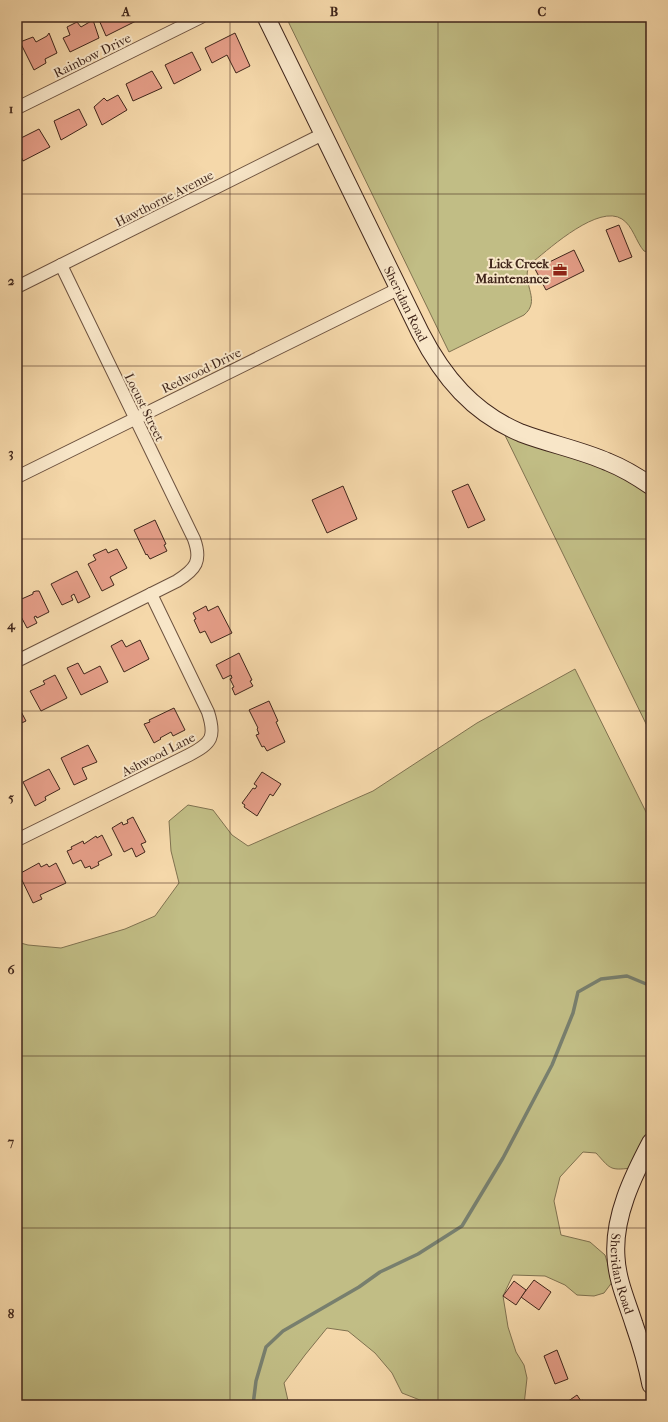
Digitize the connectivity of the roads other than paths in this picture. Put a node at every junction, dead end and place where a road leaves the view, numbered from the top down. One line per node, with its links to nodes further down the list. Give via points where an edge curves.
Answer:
1 (201, 17): 3 (street, Rainbow Drive)
2 (266, 17): 4 (street, Sheridan Road)
3 (17, 108)
4 (324, 134): 5 (street, Hawthorne Avenue); 7 (street, Sheridan Road)
5 (61, 265): 6 (street, Hawthorne Avenue); 8 (street, Locust Street)
6 (17, 287)
7 (398, 289): 8 (street, Redwood Drive); 10 (street, Sheridan Road, via 439,367 469,400 498,421 520,432 608,462)
8 (136, 418): 9 (street, Redwood Drive); 11 (street, Locust Street, via 198,552 198,562 183,577)
9 (17, 477)
10 (651, 486)
11 (151, 594): 12 (street); 13 (street, Ashwood Lane, via 208,712 213,732 211,738 203,747 189,755)
12 (17, 661)
13 (17, 840)
14 (651, 1142): 15 (street, Sheridan Road, via 632,1182 619,1221 615,1249 620,1279)
15 (651, 1385)

